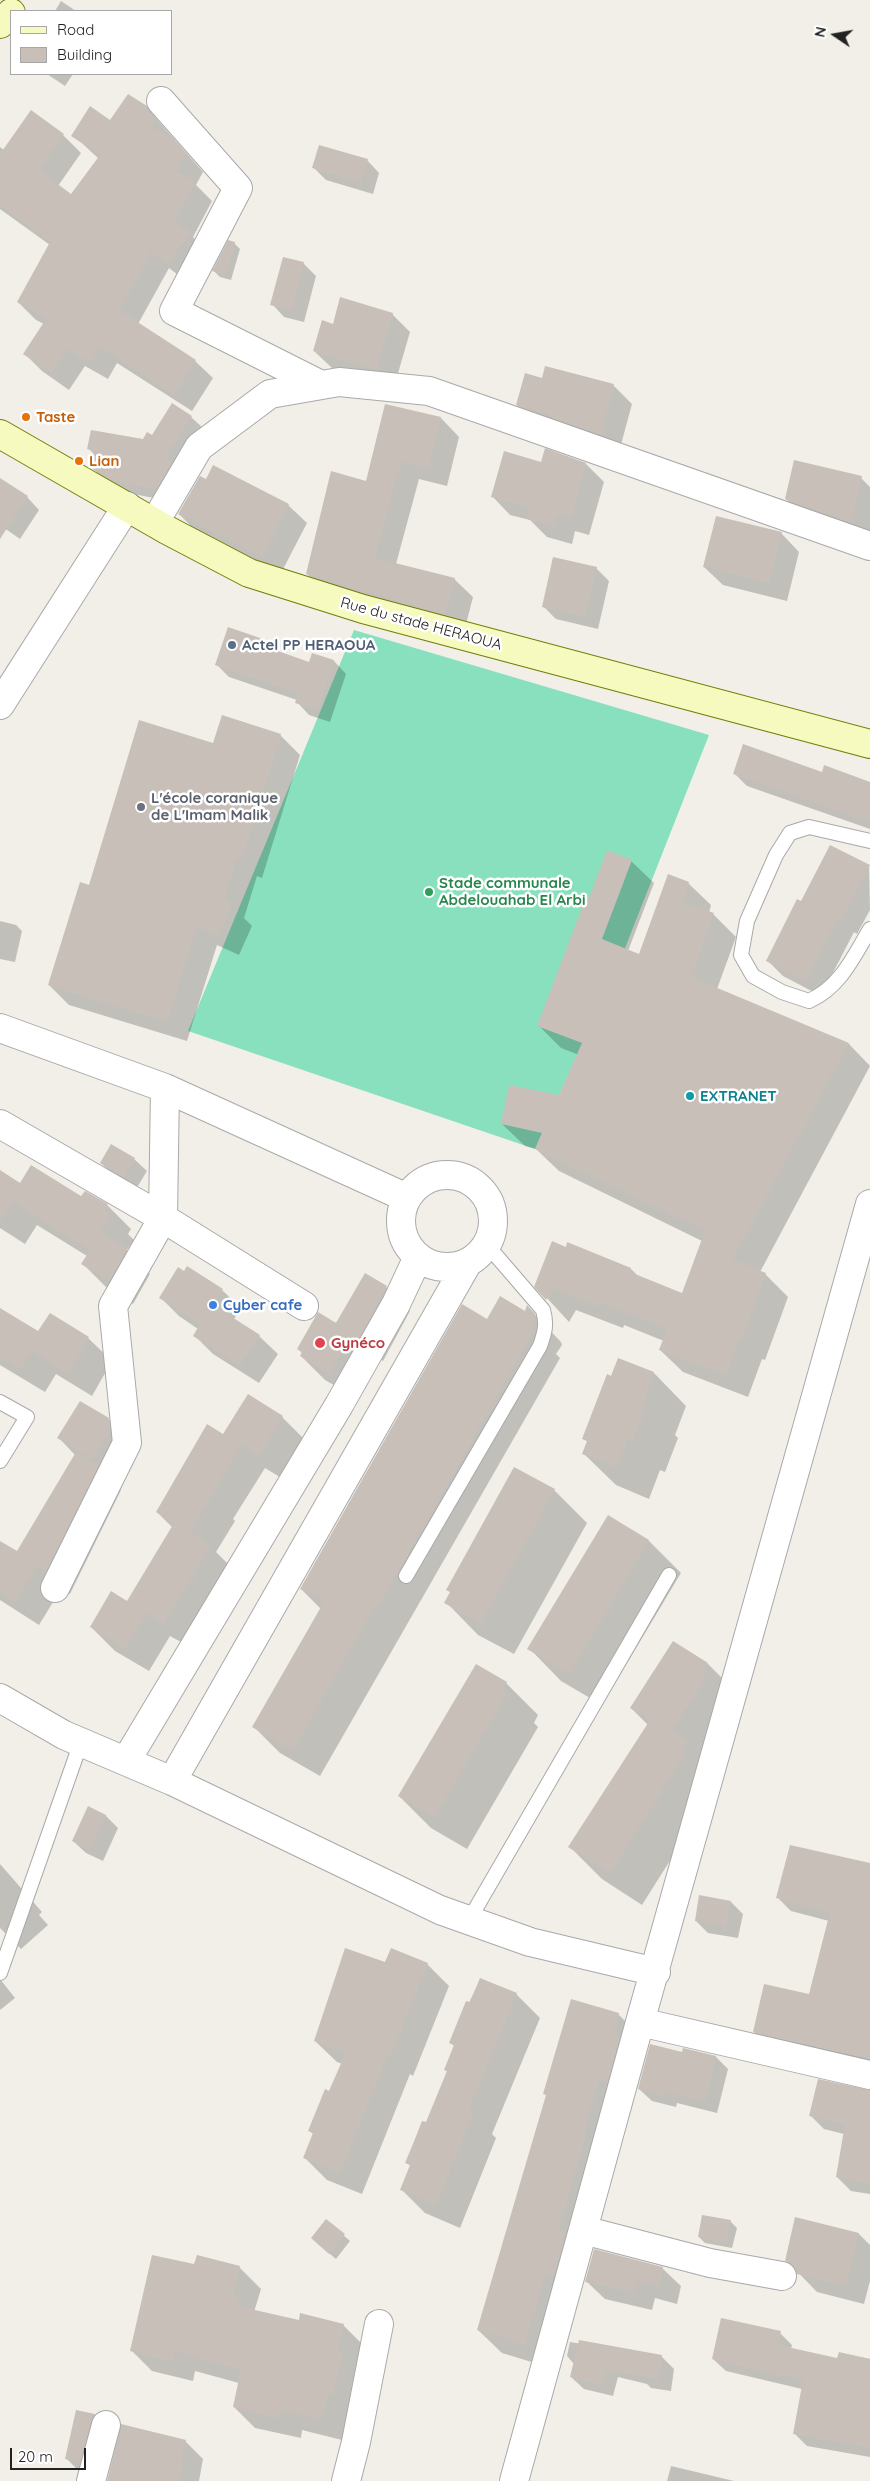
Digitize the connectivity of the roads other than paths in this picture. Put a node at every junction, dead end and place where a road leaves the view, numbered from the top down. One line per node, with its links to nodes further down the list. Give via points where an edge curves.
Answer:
1 (24, 0): 2 (street)
2 (14, 10)
3 (10, 14): 4 (street)
4 (0, 24)
5 (162, 101): 6 (street, via 238,188 174,311)
6 (321, 385): 9 (street, via 270,394 199,447); 10 (street, via 339,382 429,391)
7 (0, 434): 8 (street, Rue du stade HERAOUA)
8 (127, 506): 9 (street, Rue du stade HERAOUA); 11 (street)
9 (155, 522): 12 (street, Rue du stade HERAOUA, via 249,573 363,609)
10 (870, 546)
11 (0, 705)
12 (870, 744)
13 (870, 841): 14 (lane, via 809,827 790,833 776,855 747,921 741,955 753,976 782,992 809,1001 824,994 843,976)
14 (870, 929)
15 (0, 1028): 16 (street)
16 (165, 1088): 18 (street); 20 (street)
17 (0, 1124): 20 (street)
18 (407, 1198): 21 (street, via 426,1180 438,1176 452,1175 476,1185 485,1194 493,1219 492,1232); 22 (street, via 400,1223 403,1236)
19 (870, 1204): 34 (street)
20 (163, 1218): 23 (street); 28 (street, via 114,1306 127,1443)
21 (477, 1254): 22 (street, via 442,1267); 27 (lane, via 543,1310 547,1322 545,1333); 32 (street)
22 (418, 1257): 31 (street, via 396,1304 339,1405)
23 (304, 1306)
24 (0, 1402): 25 (lane, via 27,1417)
25 (0, 1461)
26 (669, 1575): 33 (lane)
27 (406, 1576)
28 (55, 1588)
29 (0, 1698): 30 (street)
30 (81, 1742): 31 (street); 35 (lane)
31 (126, 1761): 32 (street)
32 (172, 1781): 33 (street, via 440,1910)
33 (469, 1920): 34 (street, via 530,1942)
34 (656, 1972): 36 (street)
35 (0, 1973)
36 (640, 2022): 37 (street); 38 (street)
37 (870, 2075)
38 (583, 2230): 39 (street, via 710,2263); 44 (street)
39 (782, 2276)
40 (379, 2324): 43 (street)
41 (106, 2425): 42 (street)
42 (91, 2481)
43 (346, 2481)
44 (514, 2481)

